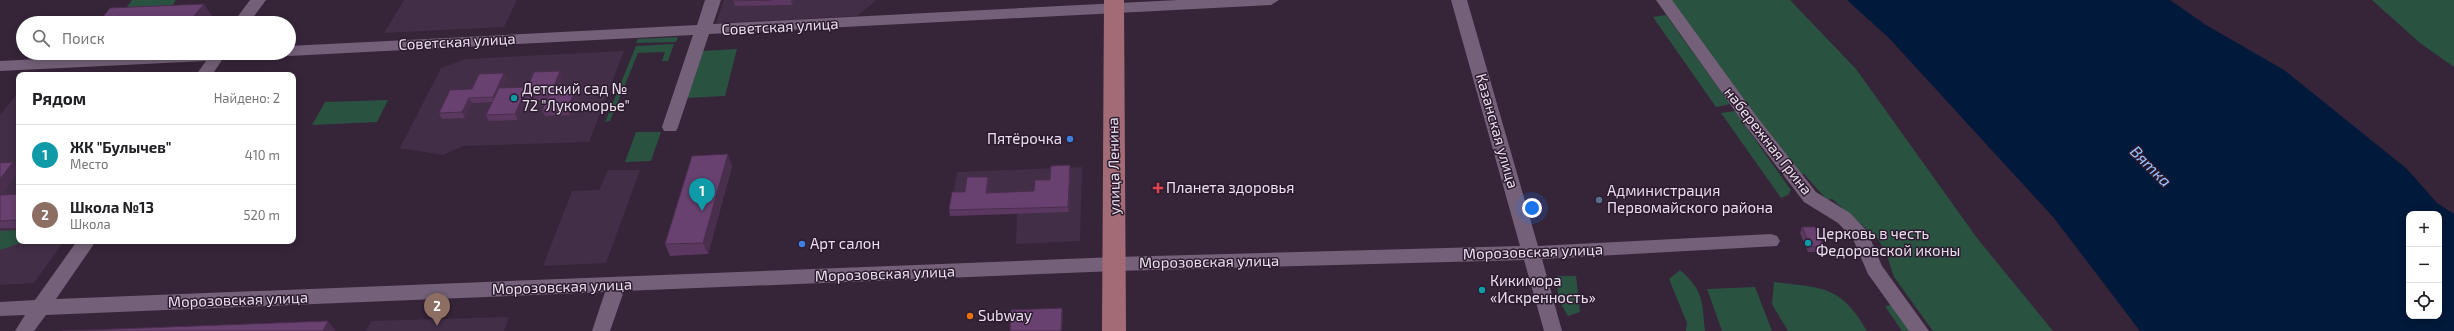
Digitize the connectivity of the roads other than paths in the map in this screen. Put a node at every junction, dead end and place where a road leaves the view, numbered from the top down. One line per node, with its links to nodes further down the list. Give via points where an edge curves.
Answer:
1 (258, 0): 7 (street)
2 (713, 0): 8 (street)
3 (1271, 0): 6 (street, Советская улица)
4 (1459, 0): 17 (street, Казанская улица)
5 (1664, 0): 26 (street, набережная Грина, via 1751,121 1810,197 1844,218 1861,236 1874,269)
6 (1113, 4): 8 (street, Советская улица); 18 (main road, улица Ленина)
7 (246, 16)
8 (702, 31): 9 (street, Советская улица); 14 (street)
9 (296, 51)
10 (109, 60): 12 (street)
11 (214, 60): 13 (street)
12 (0, 66)
13 (206, 72)
14 (670, 127)
15 (1771, 241): 17 (street, Морозовская улица)
16 (85, 244): 20 (street)
17 (1531, 253): 18 (street, Морозовская улица); 25 (street, Казанская улица)
18 (1116, 264): 19 (street, Морозовская улица); 24 (main road, улица Ленина)
19 (616, 285): 20 (street, Морозовская улица); 23 (street)
20 (40, 308): 21 (street, Морозовская улица); 22 (street)
21 (0, 309)
22 (24, 331)
23 (601, 331)
24 (1114, 331)
25 (1553, 331)
26 (1920, 331)

